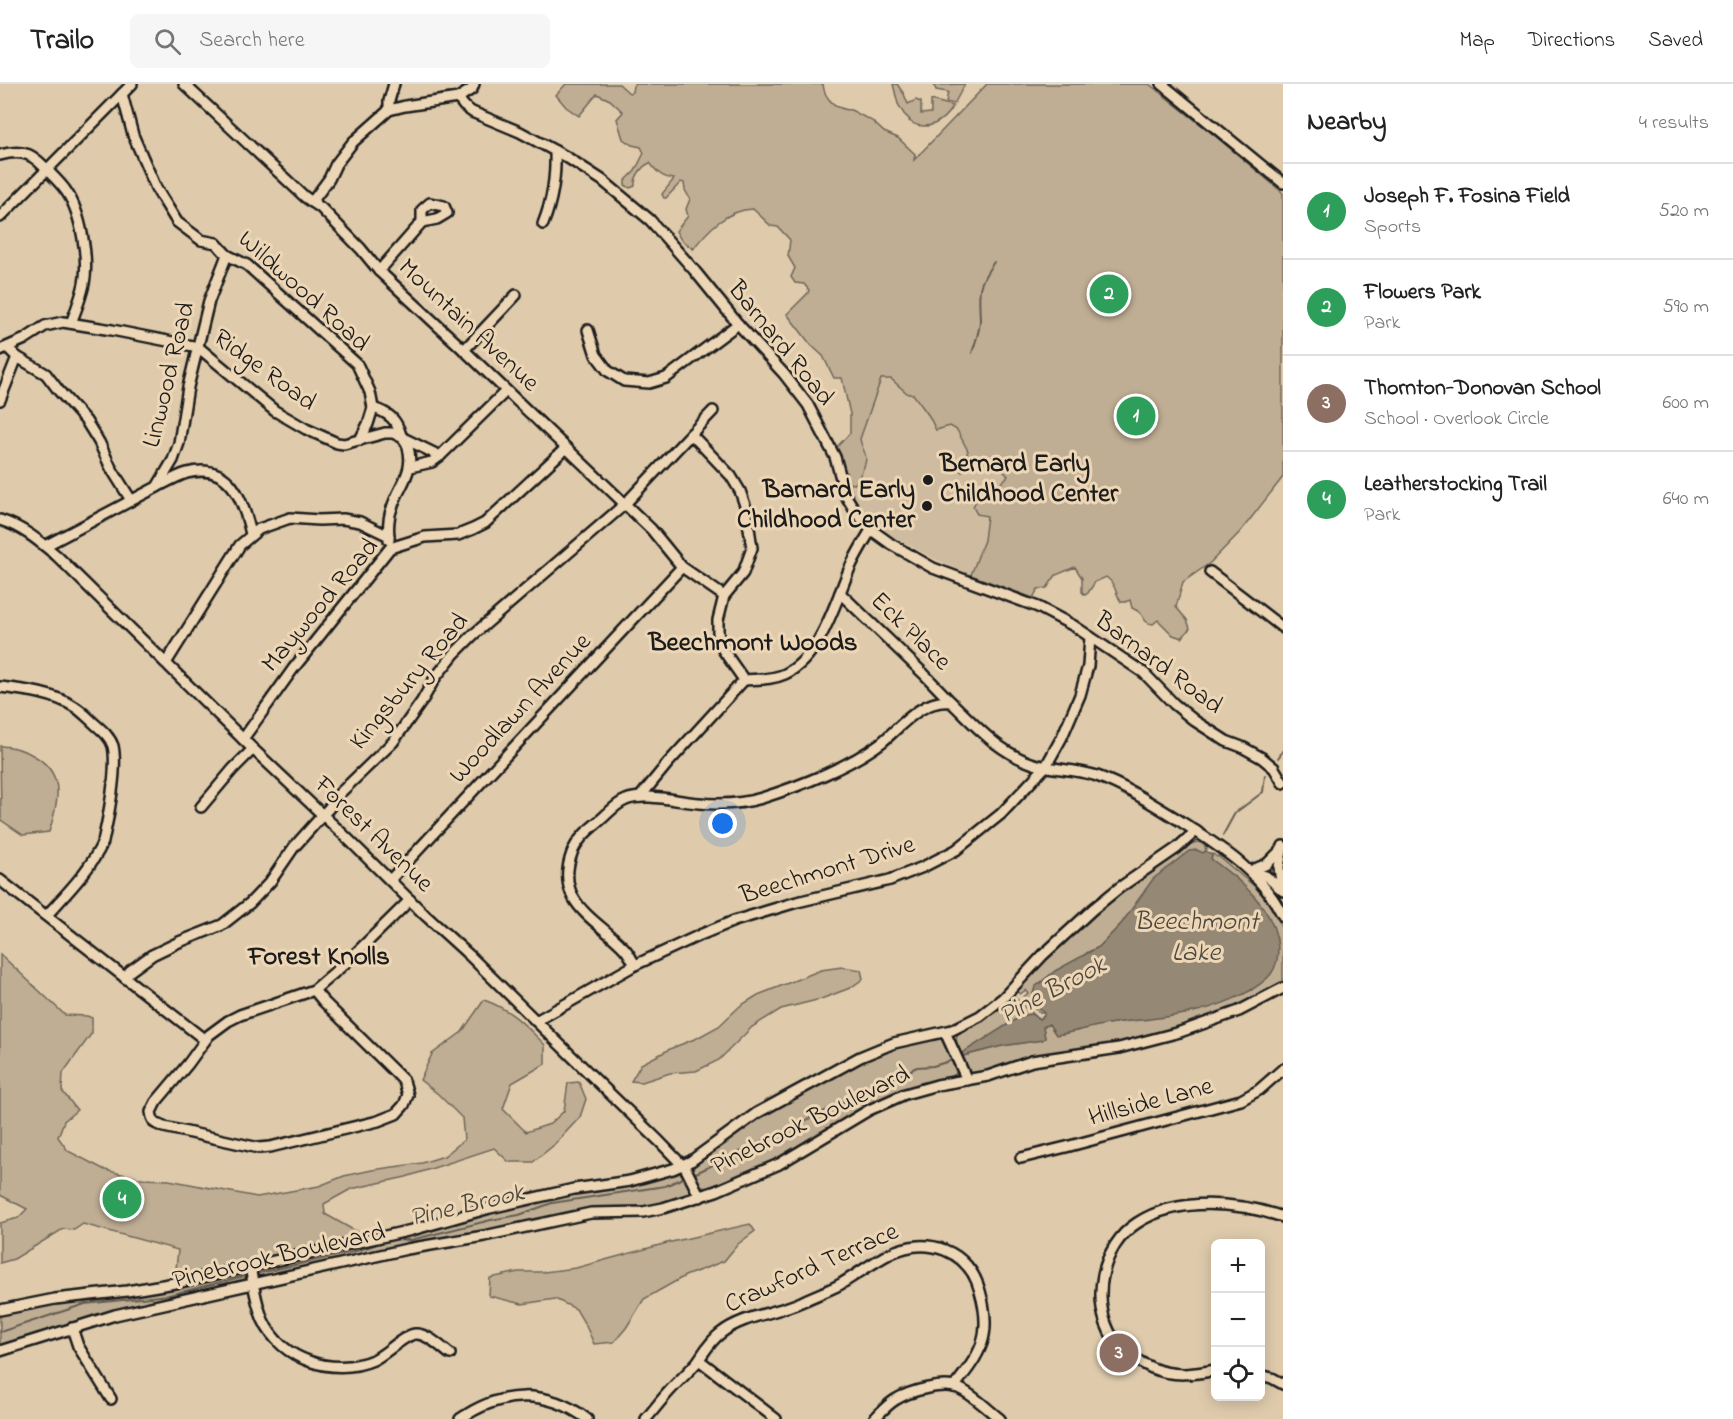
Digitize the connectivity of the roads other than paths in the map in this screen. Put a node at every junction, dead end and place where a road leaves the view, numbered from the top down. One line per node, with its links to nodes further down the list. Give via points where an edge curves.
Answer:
1 (132, 84): 6 (street)
2 (184, 84): 13 (street, Mountain Avenue)
3 (394, 84): 8 (street)
4 (474, 84): 7 (street)
5 (1162, 84): 12 (street)
6 (122, 94): 11 (street); 17 (street, Wildwood Road, via 133,135 165,205 189,232 216,243)
7 (458, 98): 8 (street); 9 (street, Barnard Road, via 472,112)
8 (389, 110): 13 (street, via 353,142)
9 (555, 151): 16 (street, via 555,183); 21 (street, Barnard Road, via 602,180 650,220)
10 (0, 155): 11 (street, via 23,152)
11 (47, 169): 14 (street); 20 (street, via 74,205 83,242 84,282)
12 (1283, 183)
13 (312, 202): 18 (street, Mountain Avenue)
14 (0, 217)
15 (422, 222): 18 (street)
16 (543, 224)
17 (227, 255): 23 (street, Linwood Road, via 209,301); 29 (street, Wildwood Road, via 248,265 357,364)
18 (379, 271): 25 (street, Mountain Avenue)
19 (516, 295): 25 (street)
20 (70, 323): 23 (street, Ridge Road); 24 (street, via 45,326)
21 (738, 324): 22 (street, via 666,378 649,383 624,381 608,371 596,356); 41 (street, Barnard Road, via 808,405 835,457 846,496)
22 (588, 330)
23 (198, 346): 33 (street, Ridge Road, via 275,411 306,429 337,443); 37 (street, Linwood Road, via 178,443)
24 (4, 349): 26 (street)
25 (464, 350): 27 (street, Mountain Avenue)
26 (17, 357): 28 (street); 38 (street, via 46,374 86,421)
27 (506, 391): 34 (street, Mountain Avenue); 35 (street)
28 (0, 400)
29 (373, 408): 32 (street, via 387,413 398,424); 33 (street)
30 (713, 411): 31 (street, Kingsbury Road)
31 (691, 434): 39 (street, Kingsbury Road); 49 (street, via 731,476 746,508 752,548 743,573)
32 (402, 436): 33 (street, Ridge Road, via 385,433); 35 (street); 36 (street, via 409,448)
33 (360, 440)
34 (566, 448): 39 (street, Mountain Avenue); 45 (street, Maywood Road, via 485,523 458,535 425,537)
35 (440, 456): 36 (street)
36 (410, 467): 43 (street, via 391,509)
37 (157, 487): 38 (street, Linwood Road); 42 (street, via 198,471 219,476 238,492)
38 (131, 500): 44 (street, Linwood Road)
39 (625, 504): 46 (street, Mountain Avenue); 62 (street, Kingsbury Road, via 455,653 393,742 338,795)
40 (0, 520): 44 (street, Forest Avenue, via 29,533)
41 (871, 530): 48 (street); 51 (street, Barnard Road, via 933,568 1038,608)
42 (251, 534): 43 (street, via 290,518 360,522); 52 (street, via 240,545)
43 (389, 536): 45 (street)
44 (45, 546): 52 (street, Forest Avenue)
45 (390, 548): 56 (street, Maywood Road, via 293,669)
46 (682, 567): 49 (street, Mountain Avenue); 67 (street, Woodlawn Avenue)
47 (1210, 572): 50 (street)
48 (840, 593): 53 (street, via 820,637 796,668 777,677); 55 (street, Eck Place)
49 (724, 596): 53 (street, via 718,633 723,650)
50 (1283, 628)
51 (1090, 637): 58 (street, Beechmont Drive, via 1080,695); 59 (street, Barnard Road, via 1144,673 1195,721 1262,758)
52 (166, 663): 56 (street, Forest Avenue)
53 (744, 680): 60 (street)
54 (0, 687): 70 (street, via 67,702 112,743 113,776 103,842 78,880)
55 (951, 702): 58 (street, Eck Place, via 1000,747); 60 (street, via 934,703 918,711 858,758 774,794 723,804)
56 (243, 739): 57 (street, Forest Avenue)
57 (253, 749): 61 (street); 62 (street, Forest Avenue)
58 (1046, 766): 63 (street, via 1110,781); 72 (street, Beechmont Drive, via 992,822 956,850 932,862 890,880 735,921)
59 (1283, 783)
60 (640, 797): 72 (street, via 612,809 579,840 571,855 568,876 578,906 622,945)
61 (201, 807)
62 (323, 815): 67 (street, Forest Avenue); 73 (street, Kingsbury Road, via 250,903 222,926 152,955)
63 (1196, 831): 65 (street); 77 (street, Pinebrook Boulevard, via 1093,909 992,1007)
64 (1282, 848): 65 (street, via 1266,864); 68 (street)
65 (1250, 871): 68 (street, via 1266,876); 71 (street, via 1270,893)
66 (0, 880): 70 (street)
67 (390, 880): 69 (street, Forest Avenue)
68 (1282, 890)
69 (410, 900): 75 (street); 76 (street, Forest Avenue)
70 (47, 915): 73 (street)
71 (1283, 916)
72 (635, 965): 76 (street, Beechmont Drive)
73 (125, 978): 78 (street)
74 (1283, 988): 80 (street, Pinebrook Boulevard, via 1239,1011 1180,1032 1119,1048 1032,1061)
75 (314, 990): 78 (street, via 240,1015); 78 (street, via 404,1081 408,1095 396,1114 259,1148 155,1123 151,1112 156,1102)
76 (537, 1021): 82 (street, Forest Avenue)
77 (945, 1032): 80 (street); 82 (street, Pinebrook Boulevard, via 894,1043 860,1057 757,1113)
78 (205, 1040)
79 (1283, 1069): 81 (street, Hillside Lane, via 1241,1100)
80 (967, 1080): 83 (street, Pinebrook Boulevard, via 927,1087 883,1103 779,1164)
81 (1021, 1158)
82 (683, 1165): 83 (street, Forest Avenue); 85 (street, Pinebrook Boulevard, via 642,1178 539,1197)
83 (700, 1197): 86 (street, Pinebrook Boulevard, via 653,1210 581,1215)
84 (1283, 1217): 92 (street, via 1241,1207 1190,1205 1157,1212 1136,1224 1112,1251 1102,1281 1101,1300 1104,1316 1120,1346 1153,1369 1183,1374)
85 (250, 1266): 86 (street); 87 (street, Pinebrook Boulevard, via 146,1288)
86 (254, 1284): 88 (street, Pinebrook Boulevard); 90 (street, via 271,1333 291,1353 308,1360 336,1367 365,1363 417,1334)
87 (0, 1310)
88 (72, 1328): 89 (street, Pinebrook Boulevard); 96 (street, via 78,1346)
89 (0, 1351)
90 (450, 1354)
91 (699, 1360): 95 (street, Crawford Terrace, via 709,1344 728,1328 788,1308 836,1286 891,1253 926,1246 955,1254 968,1265 983,1300 984,1342); 99 (street, Crawford Terrace); 100 (street)
92 (1211, 1371)
93 (1265, 1376): 94 (street)
94 (1283, 1384)
95 (954, 1387): 101 (street, via 906,1394); 102 (street)
96 (111, 1399)
97 (460, 1419): 98 (street, via 493,1402 521,1396 554,1401)
98 (587, 1419)
99 (646, 1419)
100 (776, 1419)
101 (874, 1419)
102 (1000, 1419)

